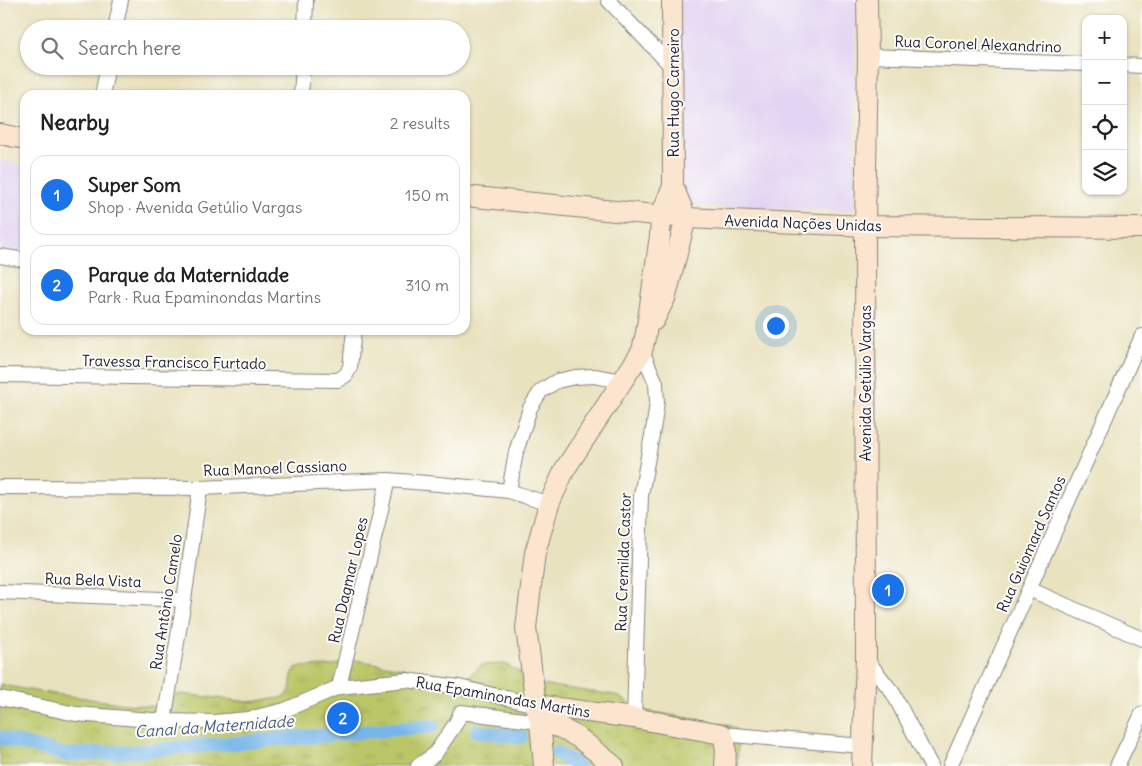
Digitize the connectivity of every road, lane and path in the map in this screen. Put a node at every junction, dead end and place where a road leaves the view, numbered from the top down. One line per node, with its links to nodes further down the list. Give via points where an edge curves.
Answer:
1 (121, 0): 6 (street)
2 (306, 0): 7 (street)
3 (608, 0): 12 (street)
4 (672, 0): 12 (street, Rua Hugo Carneiro)
5 (867, 0): 8 (street, Avenida Getúlio Vargas)
6 (117, 20)
7 (305, 20)
8 (868, 56): 9 (street, Rua Coronel Alexandrino); 23 (street, Avenida Getúlio Vargas)
9 (1082, 64)
10 (1127, 65): 11 (street)
11 (1142, 66)
12 (672, 67): 19 (street, Rua Hugo Carneiro)
13 (106, 75): 15 (street)
14 (302, 75): 16 (street)
15 (103, 90)
16 (301, 90)
17 (0, 134): 18 (street)
18 (20, 139)
19 (673, 186): 21 (street, Rua Hugo Carneiro); 22 (street, Rua Hugo Carneiro)
20 (470, 196): 21 (street, Avenida Nações Unidas)
21 (661, 215): 22 (street, Avenida Nações Unidas); 29 (street, Rua Hugo Carneiro)
22 (686, 218): 23 (street, Avenida Nações Unidas); 29 (street, via 666,296)
23 (865, 226): 24 (street, Avenida Nações Unidas); 41 (street, Avenida Getúlio Vargas)
24 (1142, 228)
25 (0, 256): 26 (street)
26 (20, 259)
27 (353, 335): 30 (street, Travessa Francisco Furtado, via 350,367 338,380)
28 (1142, 336): 37 (street, Rua Guiomard Santos)
29 (644, 342): 31 (street); 48 (street, Rua Cremilda Castor, via 656,383 657,402 641,495)
30 (0, 375)
31 (622, 381): 35 (street, via 594,376 575,377 557,381 541,392 530,408 516,452); 36 (street, via 565,469)
32 (388, 480): 34 (street, Rua Manoel Cassiano); 35 (street, Rua Manoel Cassiano); 42 (street, Rua Dagmar Lopes)
33 (0, 487): 34 (street, Rua Manoel Cassiano)
34 (200, 488): 39 (street, Rua Antônio Camelo)
35 (509, 492): 36 (street, Rua Manoel Cassiano)
36 (549, 504): 46 (street, via 535,553 526,628)
37 (1029, 589): 40 (street); 58 (street, Rua Guiomard Santos)
38 (0, 592): 39 (street, Rua Bela Vista)
39 (184, 600): 49 (street, Rua Antônio Camelo)
40 (1142, 639)
41 (866, 659): 51 (street, Avenida Getúlio Vargas); 57 (street, via 893,693)
42 (339, 688): 43 (street, Rua Epaminondas Martins, via 406,680); 49 (street, Rua Epaminondas Martins, via 285,710 248,719)
43 (459, 688): 45 (street); 46 (street, Rua Epaminondas Martins)
44 (0, 698): 49 (street, Rua Epaminondas Martins, via 76,714)
45 (461, 712): 46 (street); 52 (street)
46 (538, 714): 48 (street, Rua Epaminondas Martins); 54 (street); 55 (street, via 579,738)
47 (1142, 714): 59 (street)
48 (634, 718): 50 (street, Rua Epaminondas Martins)
49 (164, 721)
50 (722, 734): 51 (street, Rua Epaminondas Martins); 56 (street, via 727,752)
51 (862, 756)
52 (437, 761): 53 (street)
53 (418, 766)
54 (544, 766)
55 (614, 766)
56 (724, 766)
57 (930, 766)
58 (950, 766)
59 (1116, 766)

